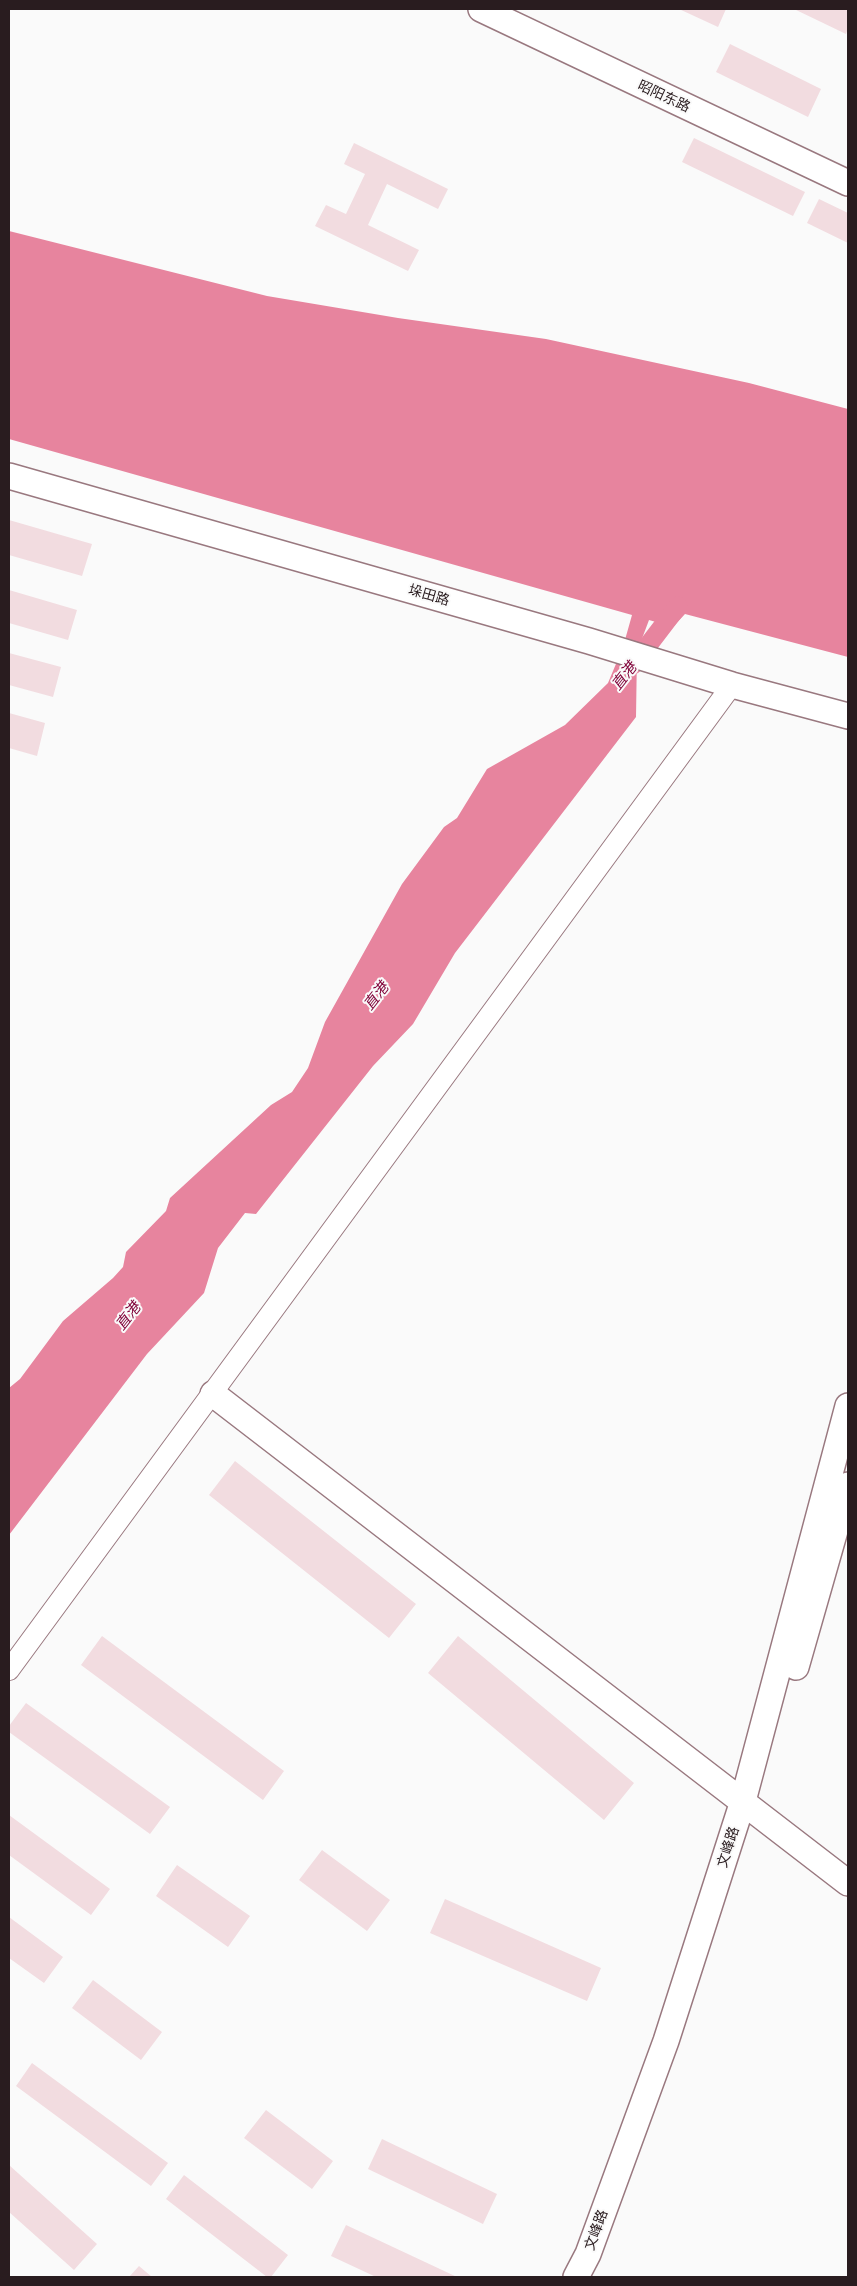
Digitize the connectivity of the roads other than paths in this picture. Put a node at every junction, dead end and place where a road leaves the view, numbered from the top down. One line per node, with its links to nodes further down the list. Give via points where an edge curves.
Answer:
1 (481, 9): 2 (street, 昭阳东路)
2 (848, 182)
3 (9, 476): 4 (street, 垛田路, via 589,641)
4 (732, 685): 5 (street, 垛田路); 6 (street)
5 (848, 716)
6 (213, 1394): 9 (street); 10 (street)
7 (848, 1406): 10 (street, 文峰路)
8 (848, 1485): 10 (street, 文峰路)
9 (9, 1670)
10 (749, 1806): 11 (street); 12 (street, 文峰路, via 666,2042 588,2254); 13 (street, 文峰路, via 736,1874 679,2046 606,2245)
11 (848, 1883)
12 (576, 2277)
13 (590, 2277)

